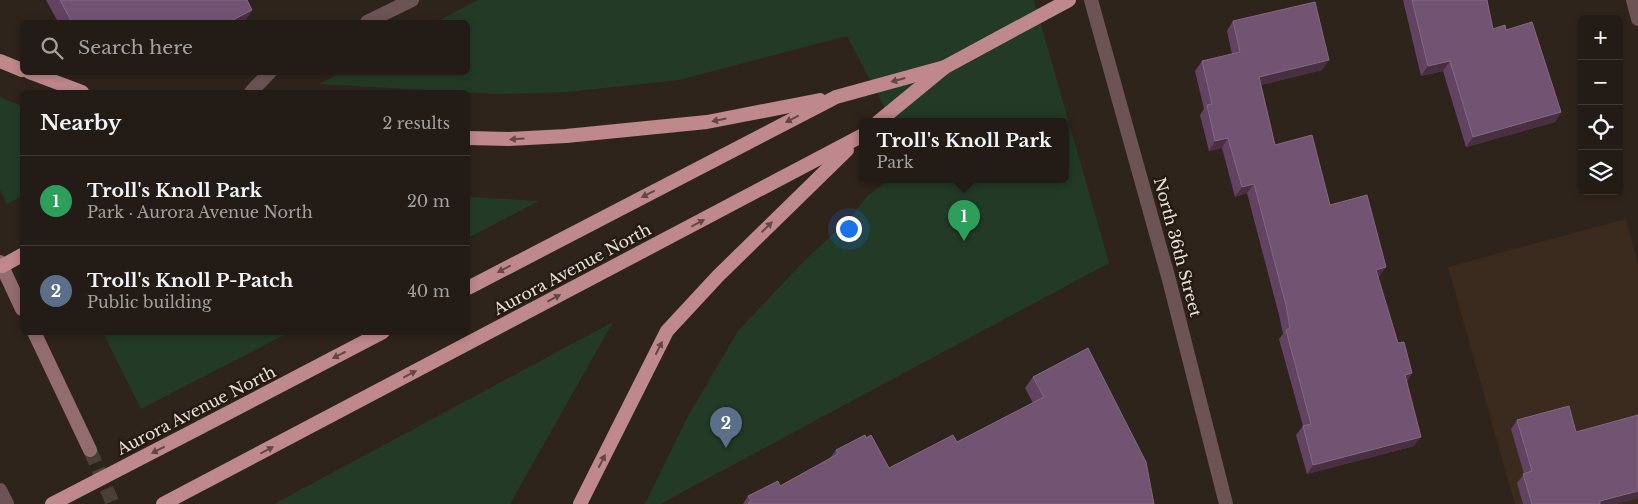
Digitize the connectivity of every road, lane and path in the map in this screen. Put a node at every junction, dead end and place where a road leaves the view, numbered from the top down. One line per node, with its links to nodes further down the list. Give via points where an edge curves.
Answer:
1 (412, 0): 6 (street)
2 (1069, 0): 8 (highway, Aurora Avenue North)
3 (1091, 0): 31 (street, North 36th Street, via 1169,280)
4 (1633, 0): 5 (street)
5 (1638, 19)
6 (371, 20)
7 (0, 62): 9 (highway)
8 (945, 67): 14 (highway, Aurora Avenue North, one-way to 14); 15 (highway, Aurora Avenue North)
9 (20, 69)
10 (37, 75): 12 (highway)
11 (267, 75): 13 (street)
12 (77, 90)
13 (253, 90)
14 (836, 97): 16 (highway, one-way to 16, via 707,122 566,136); 21 (highway, Aurora Avenue North, one-way to 21)
15 (883, 118)
16 (470, 138)
17 (859, 138): 29 (highway, Aurora Avenue North, one-way to 17)
18 (859, 138): 30 (highway, one-way to 18, via 667,331 744,250)
19 (20, 256): 20 (highway)
20 (1, 264): 22 (main road)
21 (470, 287)
22 (20, 305)
23 (35, 335): 25 (main road)
24 (377, 335): 28 (highway, Aurora Avenue North, one-way to 28, bridge)
25 (90, 450)
26 (0, 490): 27 (street)
27 (7, 504)
28 (52, 504)
29 (163, 504)
30 (580, 504)
31 (1226, 504)

